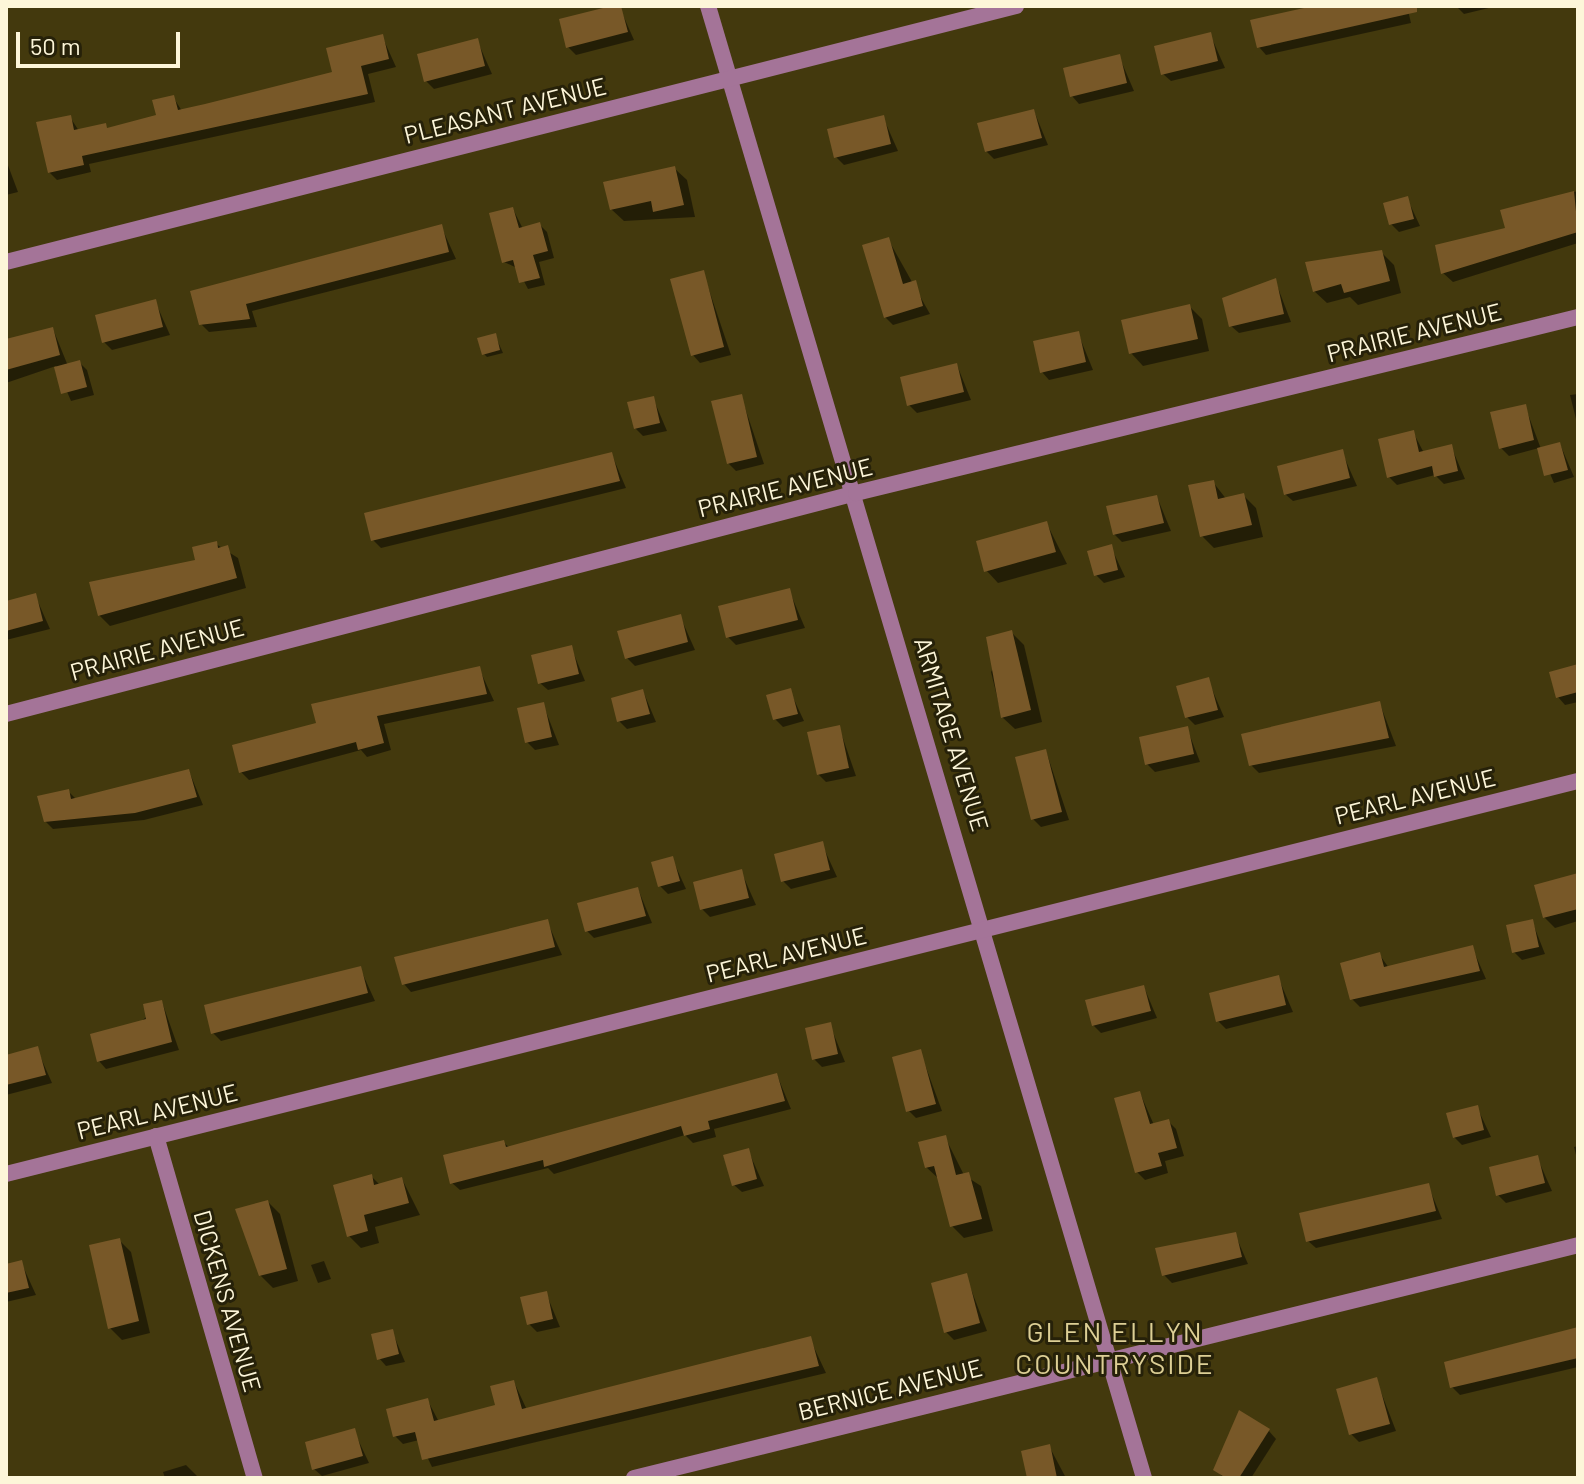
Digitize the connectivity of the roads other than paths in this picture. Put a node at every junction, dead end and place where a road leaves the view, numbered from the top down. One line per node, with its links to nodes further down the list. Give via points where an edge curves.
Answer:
1 (708, 6): 3 (street, ARMITAGE AVENUE)
2 (1016, 6): 3 (street, PLEASANT AVENUE)
3 (729, 77): 4 (street, PLEASANT AVENUE); 6 (street, ARMITAGE AVENUE)
4 (6, 262)
5 (1578, 317): 6 (street, PRAIRIE AVENUE)
6 (856, 493): 7 (street, PRAIRIE AVENUE); 9 (street, ARMITAGE AVENUE)
7 (6, 714)
8 (1578, 781): 9 (street, PEARL AVENUE)
9 (985, 929): 10 (street, PEARL AVENUE); 13 (street, ARMITAGE AVENUE)
10 (156, 1136): 11 (street, PEARL AVENUE); 14 (street, DICKENS AVENUE)
11 (6, 1174)
12 (1578, 1245): 13 (street, BERNICE AVENUE)
13 (1110, 1360): 15 (street, BERNICE AVENUE); 16 (street, ARMITAGE AVENUE)
14 (255, 1478)
15 (634, 1478)
16 (1144, 1478)

